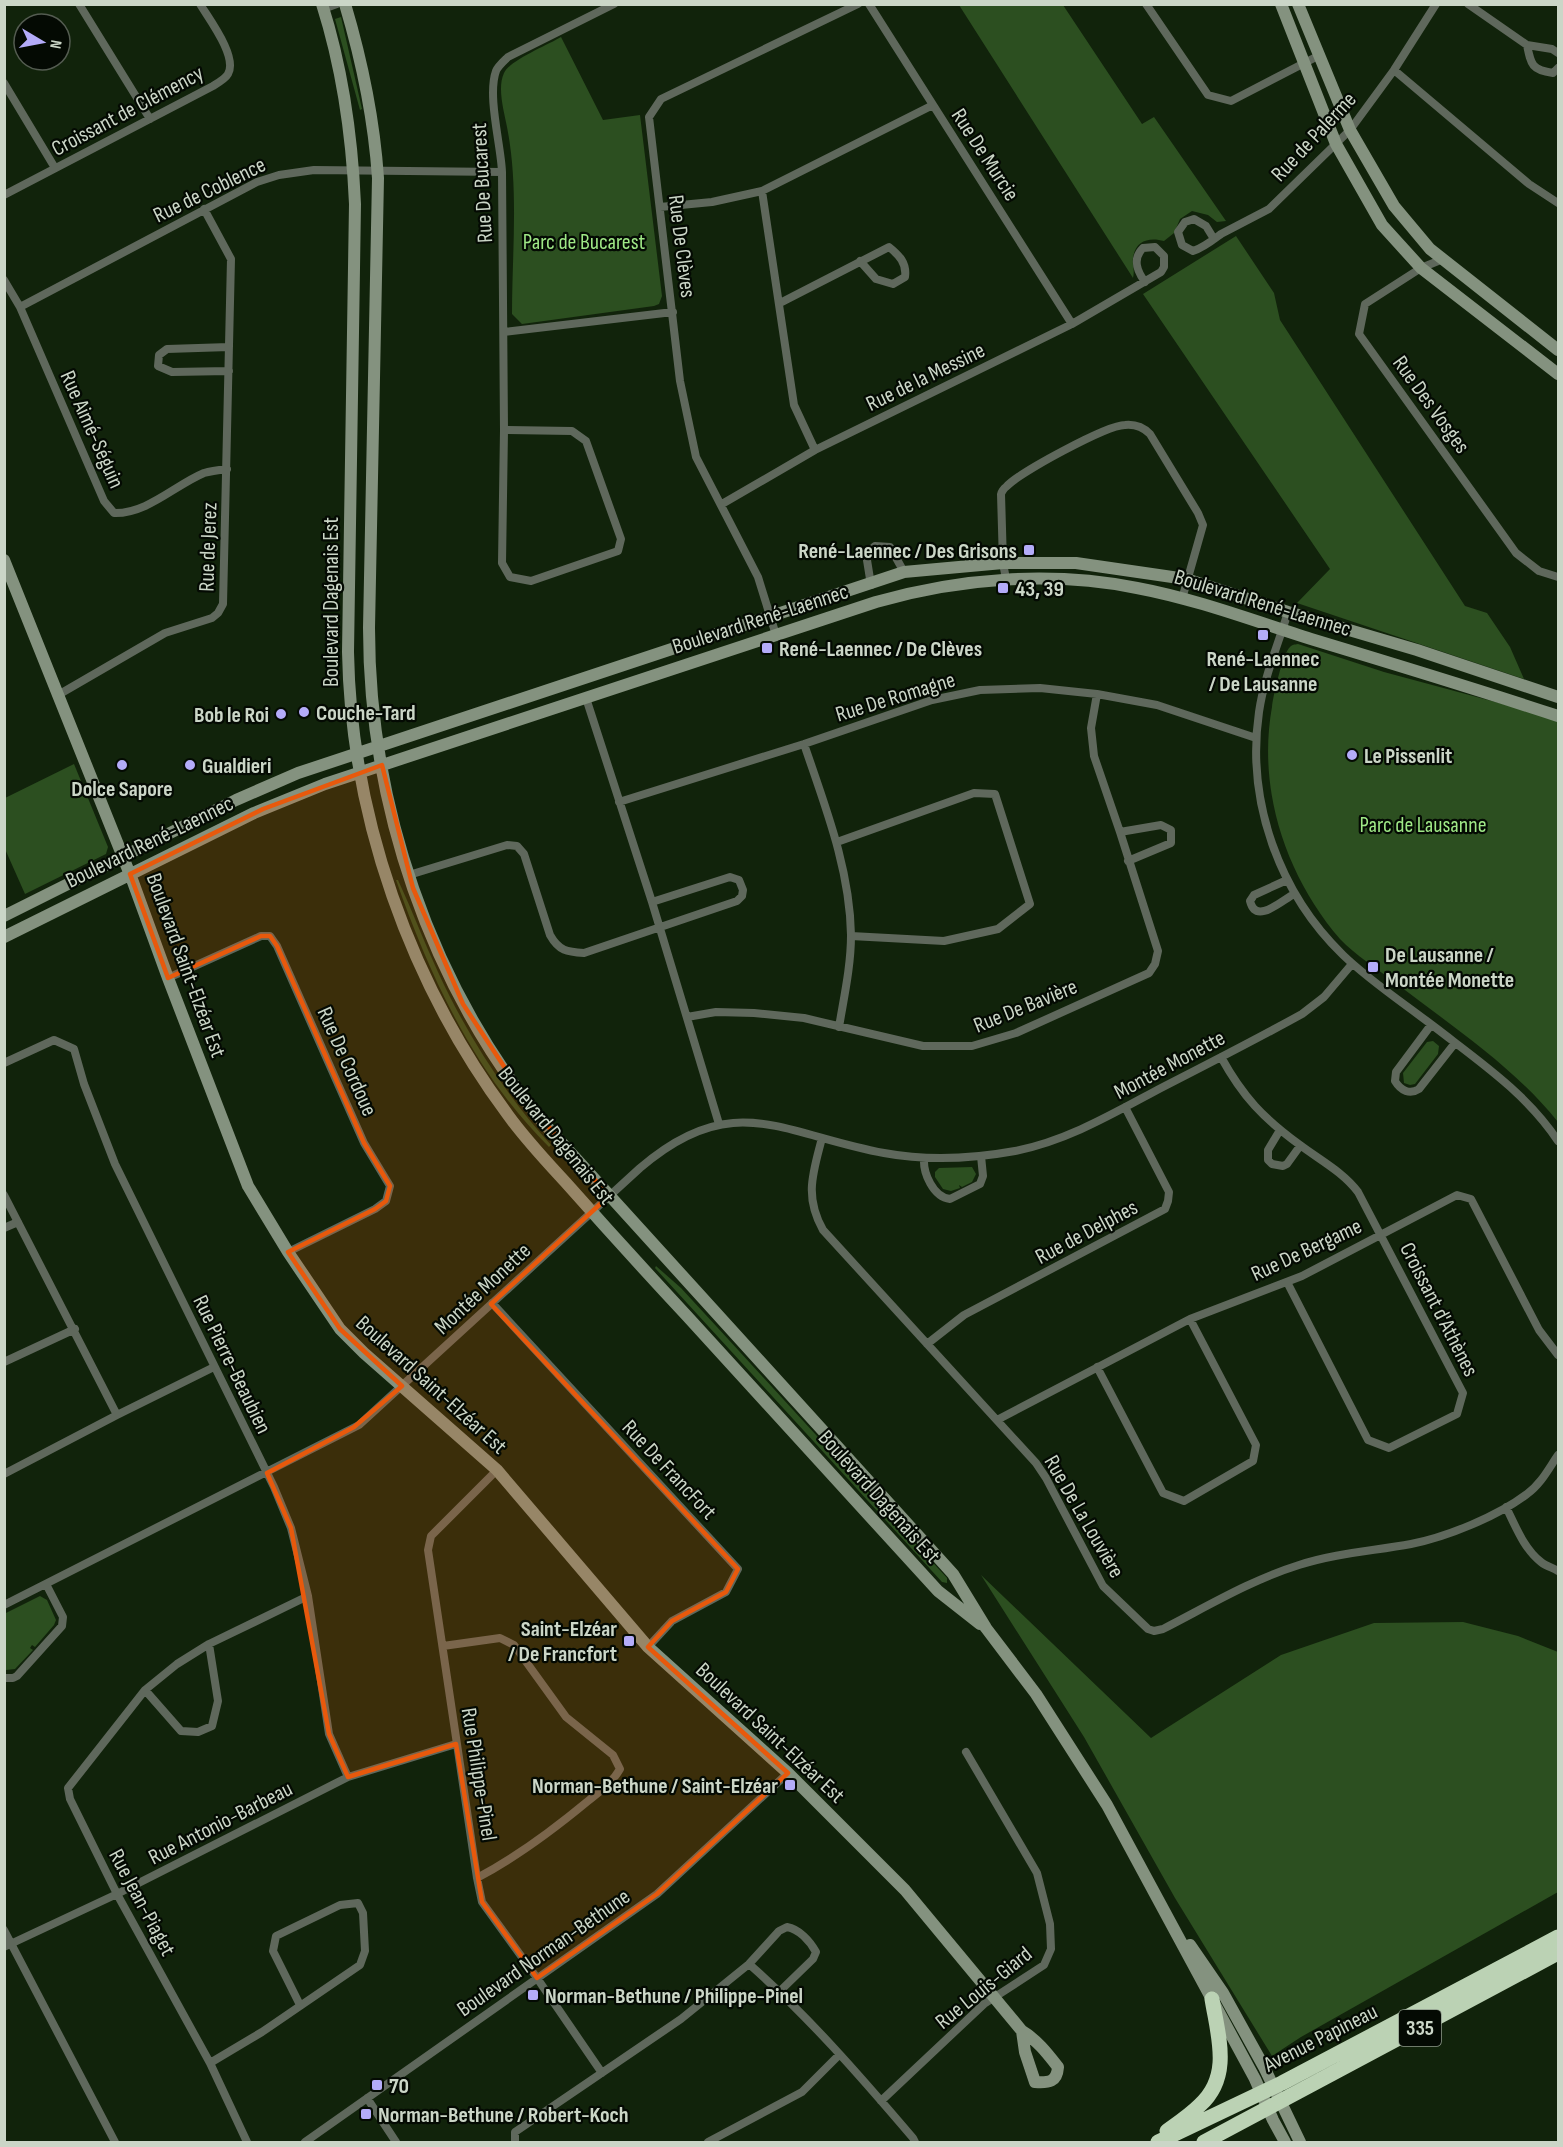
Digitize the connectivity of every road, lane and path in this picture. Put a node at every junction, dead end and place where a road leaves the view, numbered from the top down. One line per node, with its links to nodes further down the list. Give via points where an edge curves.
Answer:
1 (79, 4): 22 (street)
2 (200, 4): 22 (street, Croissant de Clémency, via 231,62 228,74)
3 (337, 4): 13 (street)
4 (345, 4): 27 (street, Boulevard Dagenais Est, via 366,88)
5 (614, 4): 28 (street, Rue De Bucarest, via 508,57 497,68 495,114)
6 (858, 4): 32 (street, Rue De Clèves, via 661,99 649,117)
7 (869, 4): 21 (street, Rue De Murcie)
8 (1146, 4): 17 (street, via 1208,95 1231,101)
9 (1281, 4): 17 (street)
10 (1298, 4): 16 (street)
11 (1436, 4): 19 (street, Rue de Palerme)
12 (1468, 4): 14 (street)
13 (323, 7): 26 (street, Boulevard Dagenais Est, via 345,93)
14 (1527, 45): 15 (street); 18 (street, via 1531,64 1539,71 1553,73)
15 (1558, 53)
16 (1317, 56): 17 (street); 23 (street)
17 (1305, 64): 24 (street)
18 (1558, 68)
19 (1394, 70): 23 (street, Rue de Palerme); 31 (street, via 1529,184)
20 (4, 83): 25 (street)
21 (933, 105): 29 (street); 43 (street, Rue De Murcie)
22 (150, 119): 25 (street, Croissant de Clémency)
23 (1350, 130): 24 (street, Rue de Palerme); 35 (street, via 1394,206)
24 (1336, 144): 34 (street, Rue de Palerme, via 1269,209); 37 (street, via 1382,225)
25 (55, 168): 30 (street, Croissant de Clémency)
26 (353, 169): 27 (street, Rue de Coblence); 33 (street, Rue de Coblence, via 279,175); 73 (street, Boulevard Dagenais Est, via 355,269 348,659)
27 (377, 170): 28 (street, Rue de Coblence); 72 (street, Boulevard Dagenais Est, via 369,643)
28 (502, 172): 44 (street, Rue De Bucarest)
29 (762, 191): 32 (street, via 712,202); 40 (street)
30 (4, 195)
31 (1558, 202)
32 (660, 207): 42 (street, Rue De Clèves)
33 (204, 209): 41 (street, Rue de Coblence); 45 (street, Rue de Jerez, via 231,259)
34 (1214, 239)
35 (1443, 260): 37 (street, Rue Des Vosges); 46 (street)
36 (860, 261): 36 (street, via 889,247 901,257 905,277 893,284 876,279); 40 (street)
37 (1421, 268): 48 (street); 56 (street, Rue Des Vosges, via 1365,304 1359,334 1516,553 1539,571)
38 (4, 280): 41 (street, Rue Aimé-Séguin)
39 (1145, 282): 43 (street, Rue de la Messine)
40 (780, 303): 50 (street, via 794,405)
41 (20, 307): 51 (street, Rue Aimé-Séguin, via 104,501 114,513 141,508 205,473)
42 (673, 312): 44 (street); 52 (street, Rue De Clèves, via 690,433 696,456)
43 (1072, 324): 50 (street, Rue de la Messine)
44 (504, 332): 49 (street, Rue De Bucarest)
45 (229, 347): 47 (street, Rue de Jerez); 47 (street, via 167,349 159,355 158,366 172,372)
46 (1558, 350)
47 (229, 371): 51 (street, Rue de Jerez)
48 (1558, 374)
49 (504, 430): 49 (street, Rue De Bucarest, via 502,563 510,577 531,581 618,551 621,538 586,441 572,431)
50 (815, 450): 52 (street, Rue de la Messine)
51 (227, 469): 66 (street, Rue de Jerez, via 224,591 218,613 165,633)
52 (722, 504): 62 (street, Rue De Clèves, via 758,577)
53 (4, 560): 66 (street, Boulevard Saint-Elzéar Est)
54 (1003, 563): 55 (street, Boulevard René-Laennec); 57 (street); 58 (street, Boulevard René-Laennec, via 1076,563); 58 (street, via 1001,494 1005,487 1086,439 1125,424 1143,427 1150,434 1203,525)
55 (904, 572): 59 (street, Boulevard René-Laennec); 59 (street, Boulevard René-Laennec, via 890,547 875,546 866,554)
56 (1558, 577)
57 (1006, 579): 60 (street, Boulevard René-Laennec, via 1096,582); 64 (street, Boulevard René-Laennec, via 909,593)
58 (1186, 579): 60 (street); 61 (street, Boulevard René-Laennec)
59 (871, 585): 62 (street, Boulevard René-Laennec)
60 (1182, 599): 63 (street, Boulevard René-Laennec)
61 (1288, 612): 63 (street); 67 (street, Boulevard René-Laennec)
62 (770, 617): 64 (street, Rue De Clèves); 72 (street, Boulevard René-Laennec)
63 (1283, 630): 69 (street, Boulevard René-Laennec); 70 (street, via 1263,691)
64 (776, 635): 68 (street, Boulevard René-Laennec)
65 (1097, 694): 70 (street, Rue De Romagne, via 1156,705); 71 (street, Rue De Romagne, via 1040,688 980,690 932,700); 77 (street, Rue De Bavière, via 1091,728 1094,756)
66 (58, 695): 79 (street, Boulevard Saint-Elzéar Est)
67 (1558, 697)
68 (586, 698): 74 (street, Boulevard René-Laennec); 76 (street)
69 (1558, 716)
70 (1256, 738): 83 (street, via 1265,821)
71 (804, 744): 76 (street, Rue De Romagne); 78 (street)
72 (378, 745): 73 (street, Boulevard René-Laennec); 74 (street, Boulevard Dagenais Est)
73 (357, 753): 75 (street, Boulevard Dagenais Est); 79 (street, Boulevard René-Laennec, via 263,788)
74 (382, 765): 75 (street, Boulevard René-Laennec); 82 (street, Boulevard Dagenais Est)
75 (361, 771): 81 (street, Boulevard René-Laennec, via 263,809); 108 (street, Boulevard Dagenais Est, via 394,899 440,1006 509,1117)
76 (620, 802): 85 (street)
77 (1120, 832): 80 (street, Rue De Bavière); 80 (street, via 1161,825 1171,830 1171,843)
78 (837, 842): 88 (street, via 846,882); 88 (street, via 974,794 995,794 1030,904 998,929 944,941)
79 (123, 856): 81 (street, Boulevard Saint-Elzéar Est); 86 (street, Boulevard René-Laennec)
80 (1128, 861): 94 (street, Rue De Bavière, via 1158,951 1149,973 1016,1033 972,1046 923,1046)
81 (130, 874): 89 (street, Boulevard René-Laennec); 91 (street, Boulevard Saint-Elzéar Est)
82 (409, 875): 87 (street, via 507,845 517,846 524,854 550,935 556,945 568,952 584,953); 107 (street, Boulevard Dagenais Est, via 446,970 489,1048 534,1112)
83 (1287, 880): 84 (street); 84 (street, via 1254,895 1252,908 1263,913)
84 (1294, 894): 90 (street)
85 (652, 902): 87 (street); 87 (street, via 730,878 739,880 743,890 737,901)
86 (4, 916)
87 (659, 926): 92 (street)
88 (851, 936): 94 (street)
89 (4, 937)
90 (1352, 964): 93 (street); 96 (street, Montée Monette, via 1308,1010)
91 (168, 978): 112 (street, Boulevard Saint-Elzéar Est, via 248,1186); 112 (street, Rue De Cordoue, via 261,936 270,936 364,1143 390,1186 386,1201 375,1209)
92 (687, 1017): 94 (street, Rue De Bavière, via 716,1012 754,1013 804,1018); 99 (street)
93 (1431, 1025): 95 (street); 95 (street, via 1396,1072 1395,1081 1403,1090 1419,1089)
94 (839, 1027)
95 (1455, 1043): 102 (street, via 1526,1101)
96 (1221, 1057): 98 (street, Montée Monette); 100 (street, Croissant d'Athènes, via 1244,1096)
97 (4, 1063): 120 (street, Rue Pierre-Beaubien, via 54,1040 74,1048 116,1164)
98 (1125, 1107): 104 (street, Montée Monette, via 1054,1140); 117 (street, Rue de Delphes, via 1168,1192 1165,1209 959,1318)
99 (719, 1124): 101 (street, Montée Monette, via 757,1123); 107 (street, Montée Monette, via 673,1142)
100 (1280, 1130): 103 (street, Croissant d'Athènes); 103 (street, via 1268,1150 1272,1164 1287,1164)
101 (822, 1138): 105 (street, Montée Monette); 117 (street, Rue De La Louvière, via 811,1191 818,1220)
102 (1558, 1141)
103 (1300, 1146): 111 (street, Croissant d'Athènes, via 1352,1184)
104 (981, 1156): 105 (street, Montée Monette); 105 (street, via 980,1184 950,1199 940,1196 930,1182)
105 (924, 1158)
106 (4, 1195): 109 (street)
107 (609, 1196): 108 (street, Montée Monette); 134 (street, Boulevard Dagenais Est, via 953,1574)
108 (591, 1212): 114 (street, Montée Monette); 134 (street, Boulevard Dagenais Est, via 938,1591)
109 (18, 1222): 110 (street); 116 (street)
110 (4, 1228)
111 (1380, 1234): 113 (street, Rue De Bergame); 113 (street, Croissant d'Athènes, via 1463,1393 1457,1414 1389,1448 1368,1440); 118 (street, Rue De Bergame, via 1452,1197 1462,1195 1471,1199 1539,1330)
112 (288, 1252): 122 (street, Boulevard Saint-Elzéar Est, via 340,1329)
113 (1287, 1282): 115 (street, Rue De Bergame)
114 (492, 1303): 122 (street, Montée Monette); 137 (street, Rue De FrancFort, via 738,1569 726,1593 672,1621)
115 (1190, 1319): 121 (street, Rue De Bergame); 121 (street, via 1256,1445 1253,1461 1184,1501 1163,1493)
116 (75, 1329): 119 (street); 123 (street)
117 (927, 1344): 124 (street, Rue De La Louvière)
118 (1558, 1355)
119 (6, 1360)
120 (214, 1367): 123 (street); 127 (street, Rue Pierre-Beaubien)
121 (1097, 1367): 124 (street, Rue De Bergame)
122 (402, 1386): 126 (street, Boulevard Saint-Elzéar Est); 127 (street, Montée Monette, via 354,1428)
123 (117, 1415): 128 (street)
124 (997, 1420): 129 (street, Rue De La Louvière, via 1041,1470 1103,1586 1154,1631 1279,1571 1344,1553 1428,1540)
125 (1558, 1455): 129 (street, Rue De La Louvière, via 1533,1489)
126 (497, 1470): 136 (street, Rue Philippe-Pinel, via 431,1536 428,1550); 137 (street, Boulevard Saint-Elzéar Est)
127 (267, 1473): 131 (street, Montée Monette); 132 (street, Rue Pierre-Beaubien, via 291,1528)
128 (4, 1474)
129 (1506, 1507): 130 (street, via 1532,1553)
130 (1558, 1571)
131 (46, 1584): 133 (street, Montée Monette); 138 (street, via 63,1617 62,1626 17,1676)
132 (308, 1596): 135 (street, Rue Jean-Piaget); 143 (street, Rue Pierre-Beaubien, via 329,1734)
133 (4, 1605)
134 (986, 1628): 146 (street, Boulevard Dagenais Est, via 1073,1750)
135 (209, 1644): 139 (street, Rue Jean-Piaget); 139 (street, via 218,1701 212,1726 198,1732 181,1731)
136 (443, 1646): 140 (street, Rue Philippe-Pinel); 144 (street, via 500,1638 514,1645 566,1717 613,1755 620,1769 614,1780 568,1818)
137 (648, 1647): 142 (street, Boulevard Saint-Elzéar Est)
138 (4, 1678)
139 (146, 1690): 145 (street, Rue Jean-Piaget, via 68,1788)
140 (456, 1744): 143 (street, Rue Antonio-Barbeau); 144 (street, Rue Philippe-Pinel)
141 (966, 1752): 154 (street, Rue Louis-Giard, via 1037,1874 1050,1924 1051,1949 1044,1965)
142 (788, 1773): 152 (street, Boulevard Norman-Bethune, via 657,1894); 154 (street, Boulevard Saint-Elzéar Est, via 905,1890)
143 (348, 1777): 145 (street, Rue Antonio-Barbeau)
144 (477, 1878): 152 (street, Rue Philippe-Pinel, via 482,1902)
145 (117, 1894): 149 (street, Rue Antonio-Barbeau); 159 (street, Rue Jean-Piaget)
146 (1161, 1902): 155 (street, Boulevard Dagenais Est); 161 (street, Boulevard Dagenais Est, via 1222,1993)
147 (4, 1930): 149 (street)
148 (1558, 1937): 161 (highway, Avenue Papineau / 335)
149 (8, 1945): 165 (street)
150 (1558, 1953): 164 (highway, Avenue Papineau / 335)
151 (749, 1964): 153 (street); 153 (street, via 786,1927 811,1943 816,1952 813,1959); 160 (street, via 681,2019)
152 (537, 1978): 160 (street, Rue Philippe-Pinel); 162 (street, Boulevard Norman-Bethune)
153 (780, 1991): 158 (street)
154 (994, 1996): 157 (street, Boulevard Saint-Elzéar Est); 163 (street, Rue Louis-Giard)
155 (1212, 1999): 161 (street, Boulevard Dagenais Est); 172 (highway, via 1221,2058 1217,2082 1200,2105)
156 (300, 2005): 156 (street, via 273,1952 276,1936 340,1905 358,1903 363,1913 365,1951 360,1965); 159 (street)
157 (1022, 2031)
158 (839, 2055): 163 (street); 170 (street, via 802,2092)
159 (210, 2063): 166 (street, Rue Jean-Piaget)
160 (602, 2073): 169 (street, via 515,2132)
161 (1267, 2089): 164 (street, Boulevard Dagenais Est); 172 (highway, Avenue Papineau)
162 (368, 2098): 167 (street, Boulevard Norman-Bethune); 168 (street)
163 (881, 2101): 171 (street)
164 (1274, 2105): 173 (highway, Avenue Papineau); 174 (street); 175 (street)
165 (115, 2142)
166 (247, 2142)
167 (305, 2142)
168 (396, 2142)
169 (515, 2142)
170 (708, 2142)
171 (915, 2142)
172 (1156, 2142)
173 (1204, 2142)
174 (1285, 2142)
175 (1300, 2142)

